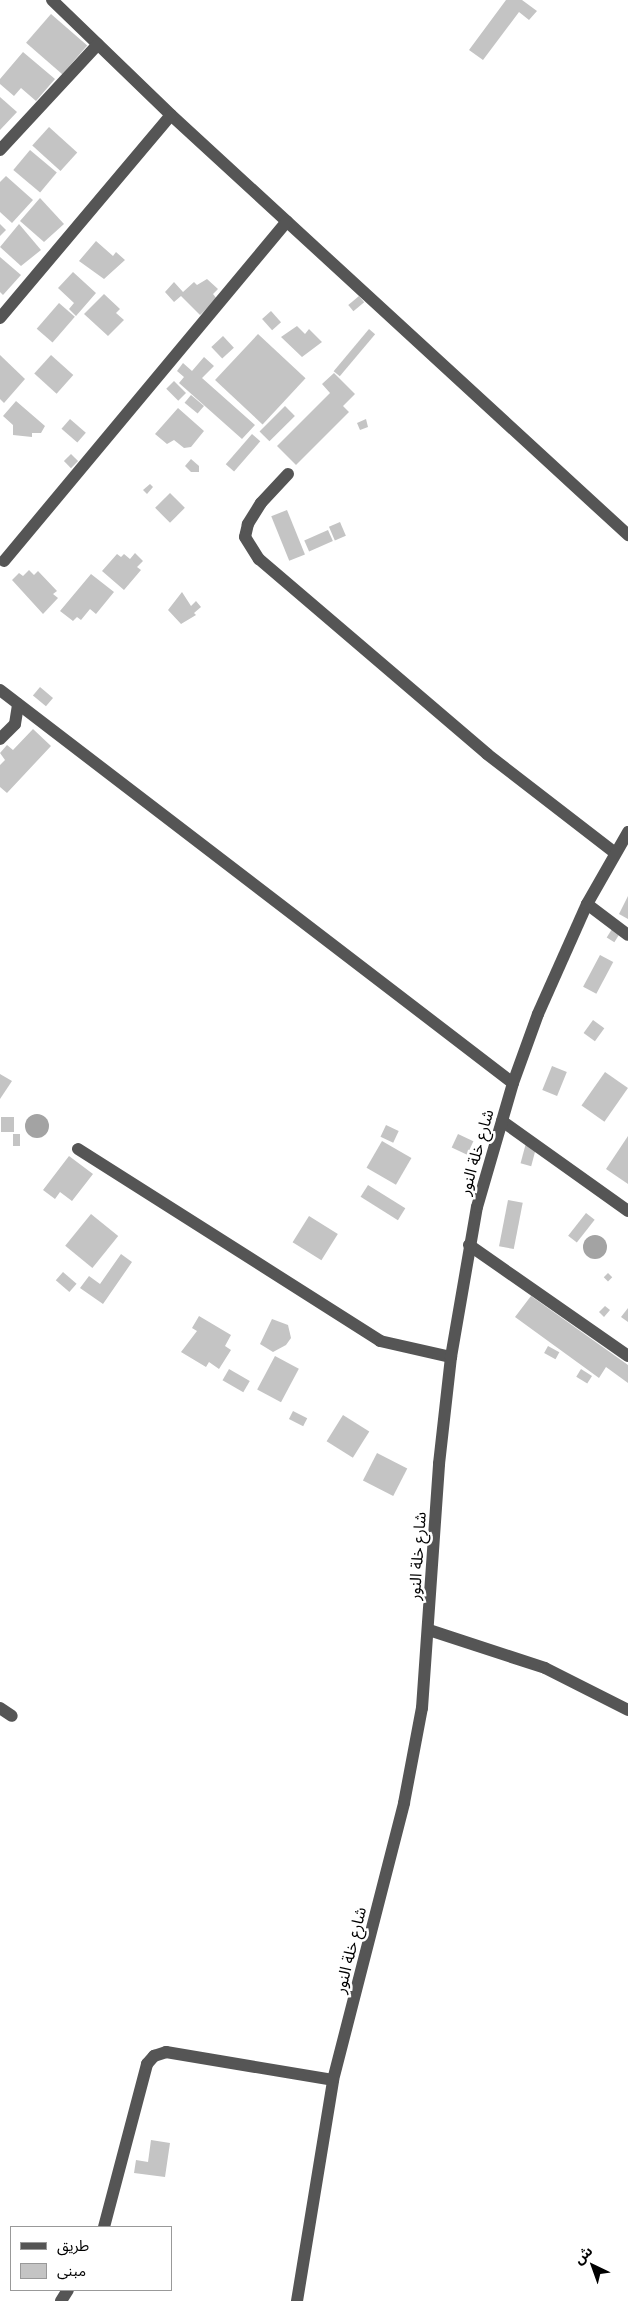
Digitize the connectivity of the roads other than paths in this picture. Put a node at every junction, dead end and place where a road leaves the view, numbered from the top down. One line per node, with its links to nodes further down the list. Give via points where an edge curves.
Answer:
1 (52, 0): 2 (street)
2 (98, 44): 3 (street); 4 (street)
3 (170, 114): 5 (street); 6 (street)
4 (0, 150)
5 (287, 221): 8 (street); 9 (street)
6 (0, 318)
7 (288, 474): 14 (street, via 261,503 248,524 245,537 259,559 487,754)
8 (628, 535)
9 (4, 561)
10 (0, 690): 11 (street)
11 (18, 704): 12 (street, via 15,724); 17 (street)
12 (0, 739)
13 (628, 832): 14 (street, شارع خلة النور)
14 (615, 853): 15 (street, شارع خلة النور)
15 (587, 904): 16 (street); 17 (street, شارع خلة النور, via 560,960)
16 (628, 935)
17 (514, 1083): 18 (street, شارع خلة النور)
18 (502, 1121): 20 (street); 21 (street, شارع خلة النور)
19 (78, 1150): 23 (street, via 380,1340)
20 (628, 1211)
21 (469, 1245): 22 (street); 23 (street, شارع خلة النور)
22 (628, 1356)
23 (451, 1357): 24 (street, شارع خلة النور, via 439,1464)
24 (429, 1630): 26 (street, via 546,1668); 28 (street, شارع خلة النور, via 422,1708 404,1803)
25 (0, 1708): 27 (street)
26 (628, 1710)
27 (12, 1716)
28 (333, 2080): 29 (street, via 166,2052 154,2056 147,2064); 30 (street, شارع خلة النور)
29 (104, 2226)
30 (296, 2301)

